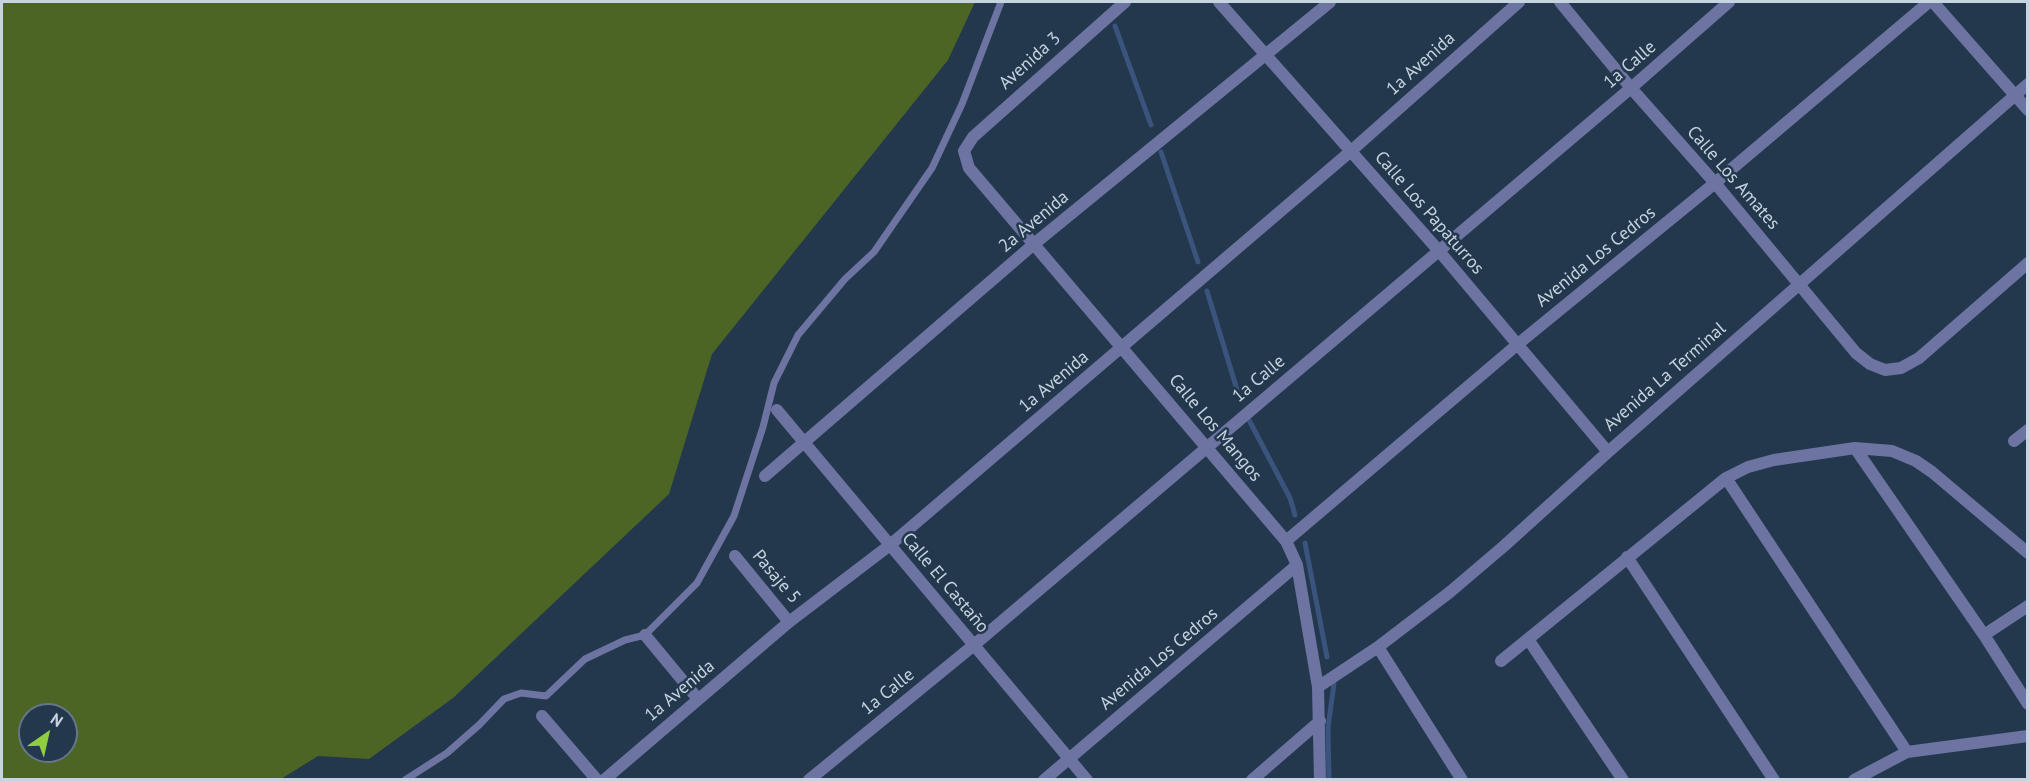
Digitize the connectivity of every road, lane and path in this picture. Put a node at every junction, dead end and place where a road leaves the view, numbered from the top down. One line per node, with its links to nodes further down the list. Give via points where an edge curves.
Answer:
1 (1001, 2): 40 (lane, via 962,104 932,168 874,252 798,335 774,383 734,516 697,583)
2 (1125, 2): 14 (street, Avenida 3, via 973,137)
3 (1219, 2): 9 (street, Calle Los Papaturros)
4 (1330, 2): 9 (street, 2a Avenida)
5 (1519, 2): 15 (street, 1a Avenida)
6 (1560, 2): 11 (street, Calle Los Amates)
7 (1729, 2): 11 (street, 1a Calle)
8 (1931, 2): 12 (street); 16 (street, Avenida Los Cedros)
9 (1266, 55): 15 (street, Calle Los Papaturros); 17 (street, 2a Avenida)
10 (2028, 84): 12 (street, Avenida La Terminal)
11 (1631, 88): 16 (street, Calle Los Amates); 18 (street, 1a Calle)
12 (2014, 95): 13 (street); 20 (street, Avenida La Terminal)
13 (2028, 110)
14 (964, 151): 17 (street, Calle Los Mangos, via 969,168)
15 (1351, 151): 18 (street, Calle Los Papaturros); 22 (street, 1a Avenida)
16 (1715, 183): 20 (street, Calle Los Amates); 21 (street, Avenida Los Cedros)
17 (1034, 244): 22 (street, Calle Los Mangos); 26 (street, 2a Avenida)
18 (1438, 250): 21 (street, Calle Los Papaturros); 27 (street, 1a Calle)
19 (2028, 263): 20 (street, Calle Los Amates, via 1919,358 1901,368 1885,370 1856,353)
20 (1799, 284): 29 (street, Avenida La Terminal)
21 (1518, 344): 29 (street, Calle Los Papaturros); 32 (street, Avenida Los Cedros)
22 (1122, 347): 27 (street, Calle Los Mangos); 33 (street, 1a Avenida)
23 (777, 410): 26 (street, Calle El Castaño)
24 (2028, 430): 25 (street)
25 (2014, 441)
26 (805, 442): 30 (street, 2a Avenida); 33 (street, Calle El Castaño)
27 (1207, 446): 32 (street, Calle Los Mangos); 43 (street, 1a Calle)
28 (1855, 448): 31 (street, via 1774,460); 34 (street, via 1892,452 1916,461); 41 (street)
29 (1608, 452): 44 (street, Avenida La Terminal, via 1450,592)
30 (765, 476)
31 (1726, 478): 36 (street); 52 (street)
32 (1286, 540): 37 (street, Calle Los Mangos)
33 (890, 545): 39 (street, 1a Avenida); 43 (street, Calle El Castaño)
34 (2028, 553)
35 (735, 556): 39 (street, Pasaje 5)
36 (1627, 557): 42 (street); 64 (street)
37 (1297, 565): 46 (street, Calle Los Mangos); 53 (street, Avenida Los Cedros)
38 (2028, 606): 41 (street)
39 (789, 622): 47 (street, 1a Avenida)
40 (645, 635): 47 (street); 54 (lane, via 585,659 546,696 521,693 504,699 447,753)
41 (1984, 635): 48 (street)
42 (1528, 639): 45 (street); 63 (street)
43 (974, 645): 53 (street, Calle El Castaño); 57 (street, 1a Calle)
44 (1378, 647): 46 (street, Avenida La Terminal); 62 (street)
45 (1501, 661)
46 (1318, 687): 50 (street, Calle Los Mangos)
47 (698, 699): 56 (street, 1a Avenida)
48 (2028, 704)
49 (542, 716): 55 (street)
50 (1320, 721): 60 (street); 61 (street, Calle Los Mangos)
51 (2028, 736): 52 (street)
52 (1907, 752): 65 (street)
53 (1069, 758): 58 (street, Avenida Los Cedros); 59 (street, Calle El Castaño)
54 (405, 780)
55 (597, 780)
56 (604, 780)
57 (809, 780)
58 (1044, 780)
59 (1087, 780)
60 (1252, 780)
61 (1320, 780)
62 (1462, 780)
63 (1623, 780)
64 (1774, 780)
65 (1854, 780)

